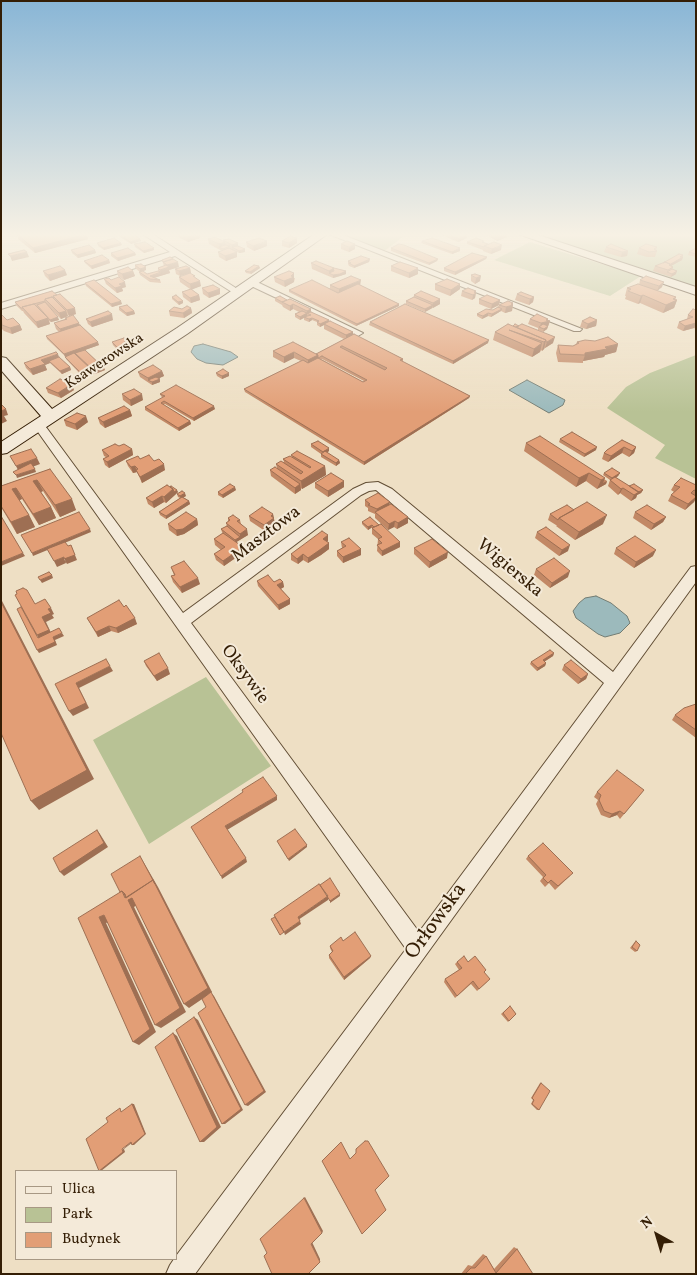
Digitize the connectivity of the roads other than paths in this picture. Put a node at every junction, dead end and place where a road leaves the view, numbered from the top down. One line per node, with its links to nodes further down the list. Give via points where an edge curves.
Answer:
1 (46, 292): 5 (street)
2 (238, 292): 9 (street, Ksawerowska)
3 (272, 292): 7 (street)
4 (483, 292): 6 (street)
5 (1, 306)
6 (577, 329)
7 (358, 333)
8 (1, 361): 9 (street)
9 (45, 421): 10 (street, Ksawerowska); 14 (street, Oksywie)
10 (1, 449)
11 (378, 486): 14 (street, Masztowa, via 357,492); 15 (street, Wigierska)
12 (696, 571): 13 (street, Orłowska)
13 (690, 591): 15 (street, Orłowska)
14 (182, 622): 16 (street, Oksywie)
15 (614, 682): 16 (street, Orłowska)
16 (418, 948): 17 (street, Orłowska)
17 (178, 1274)

